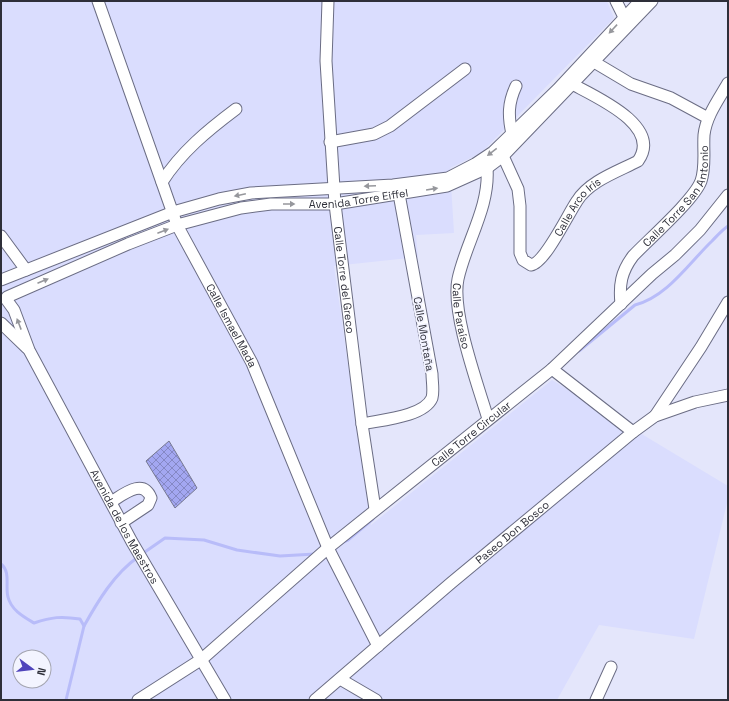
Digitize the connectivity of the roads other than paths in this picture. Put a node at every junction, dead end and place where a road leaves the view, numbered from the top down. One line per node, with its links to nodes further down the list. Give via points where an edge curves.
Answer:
1 (98, 1): 18 (street, Calle Ismael Mada)
2 (328, 1): 15 (street, Calle Torre del Greco, via 326,61)
3 (616, 1): 6 (street)
4 (640, 1): 6 (street, Avenida Torre Eiffel)
5 (652, 1): 6 (street, Avenida Torre Eiffel)
6 (626, 21): 7 (street, Avenida Torre Eiffel); 14 (street, Avenida Torre Eiffel, one-way to 14)
7 (594, 62): 10 (street, Avenida Torre Eiffel); 13 (street, via 631,84 671,98)
8 (464, 69): 15 (street, via 390,126 374,134)
9 (728, 83): 13 (street, Calle Torre San Antonio)
10 (572, 84): 16 (street, Avenida Torre Eiffel); 16 (street, Calle Arco Iris, via 620,112 636,126 643,136 643,155 638,161 594,184 578,198 544,254 535,264 531,265 522,260 518,189)
11 (516, 86): 14 (street, via 509,105)
12 (236, 109): 18 (street, via 198,140)
13 (708, 118): 30 (street, Calle Torre San Antonio, via 704,134 703,171 700,183 692,197 625,266 621,277)
14 (512, 134): 19 (street, Avenida Torre Eiffel, one-way to 19, via 493,152 448,178 393,185)
15 (330, 142): 19 (street, Calle Torre del Greco)
16 (504, 156): 17 (street, Avenida Torre Eiffel)
17 (487, 168): 20 (street, Avenida Torre Eiffel, one-way to 17, via 447,186); 36 (street, Calle Paraíso, via 488,179 483,204 464,258 457,296 464,336)
18 (162, 182): 23 (street, Calle Ismael Mada)
19 (334, 188): 22 (street, Calle Torre del Greco); 23 (street, Avenida Torre Eiffel, one-way to 23, via 251,193)
20 (399, 194): 22 (street, Avenida Torre Eiffel); 37 (street, Calle Montaña, via 432,374 432,398 426,407 415,413)
21 (728, 195): 30 (street, Calle Torre Circular, via 700,230)
22 (335, 204): 24 (street, Avenida Torre Eiffel, one-way to 22, via 241,208 271,204); 37 (street, Calle Torre del Greco)
23 (173, 212): 24 (street, Calle Ismael Mada); 26 (street, Avenida Torre Eiffel)
24 (177, 225): 28 (street, Avenida Torre Eiffel, one-way to 24, via 128,244); 42 (street, Calle Ismael Mada, via 252,363)
25 (1, 236): 26 (street)
26 (26, 270): 27 (street, Avenida Torre Eiffel)
27 (1, 281): 28 (street, Avenida de los Maestros, via 6,287)
28 (5, 300): 32 (street, Avenida de los Maestros, one-way to 28, via 14,310)
29 (728, 302): 35 (street)
30 (621, 304): 33 (street, Calle Torre Circular)
31 (1, 323): 32 (street, Avenida de los Maestros)
32 (29, 350): 39 (street, Avenida de los Maestros)
33 (552, 369): 36 (street, Calle Torre Circular); 38 (street)
34 (728, 395): 35 (street, via 695,402)
35 (655, 416): 38 (street, Paseo Don Bosco)
36 (488, 419): 40 (street, Calle Torre Circular)
37 (362, 424): 40 (street, Calle Torre del Greco)
38 (633, 432): 43 (street, Paseo Don Bosco, via 450,582)
39 (111, 502): 41 (street, Avenida de los Maestros); 41 (street, via 136,488 143,488 148,492 151,498 148,505)
40 (375, 510): 42 (street, Calle Torre Circular)
41 (122, 523): 44 (street, Avenida de los Maestros)
42 (328, 548): 43 (street, Calle Ismael Mada); 44 (street, Calle Torre Circular)
43 (378, 646): 46 (street, Paseo Don Bosco)
44 (202, 659): 47 (street, Calle Torre Circular); 48 (street, Avenida de los Maestros)
45 (611, 667): 51 (street)
46 (340, 679): 49 (street, Paseo Don Bosco); 50 (street)
47 (138, 700)
48 (225, 700)
49 (315, 700)
50 (376, 700)
51 (596, 700)

